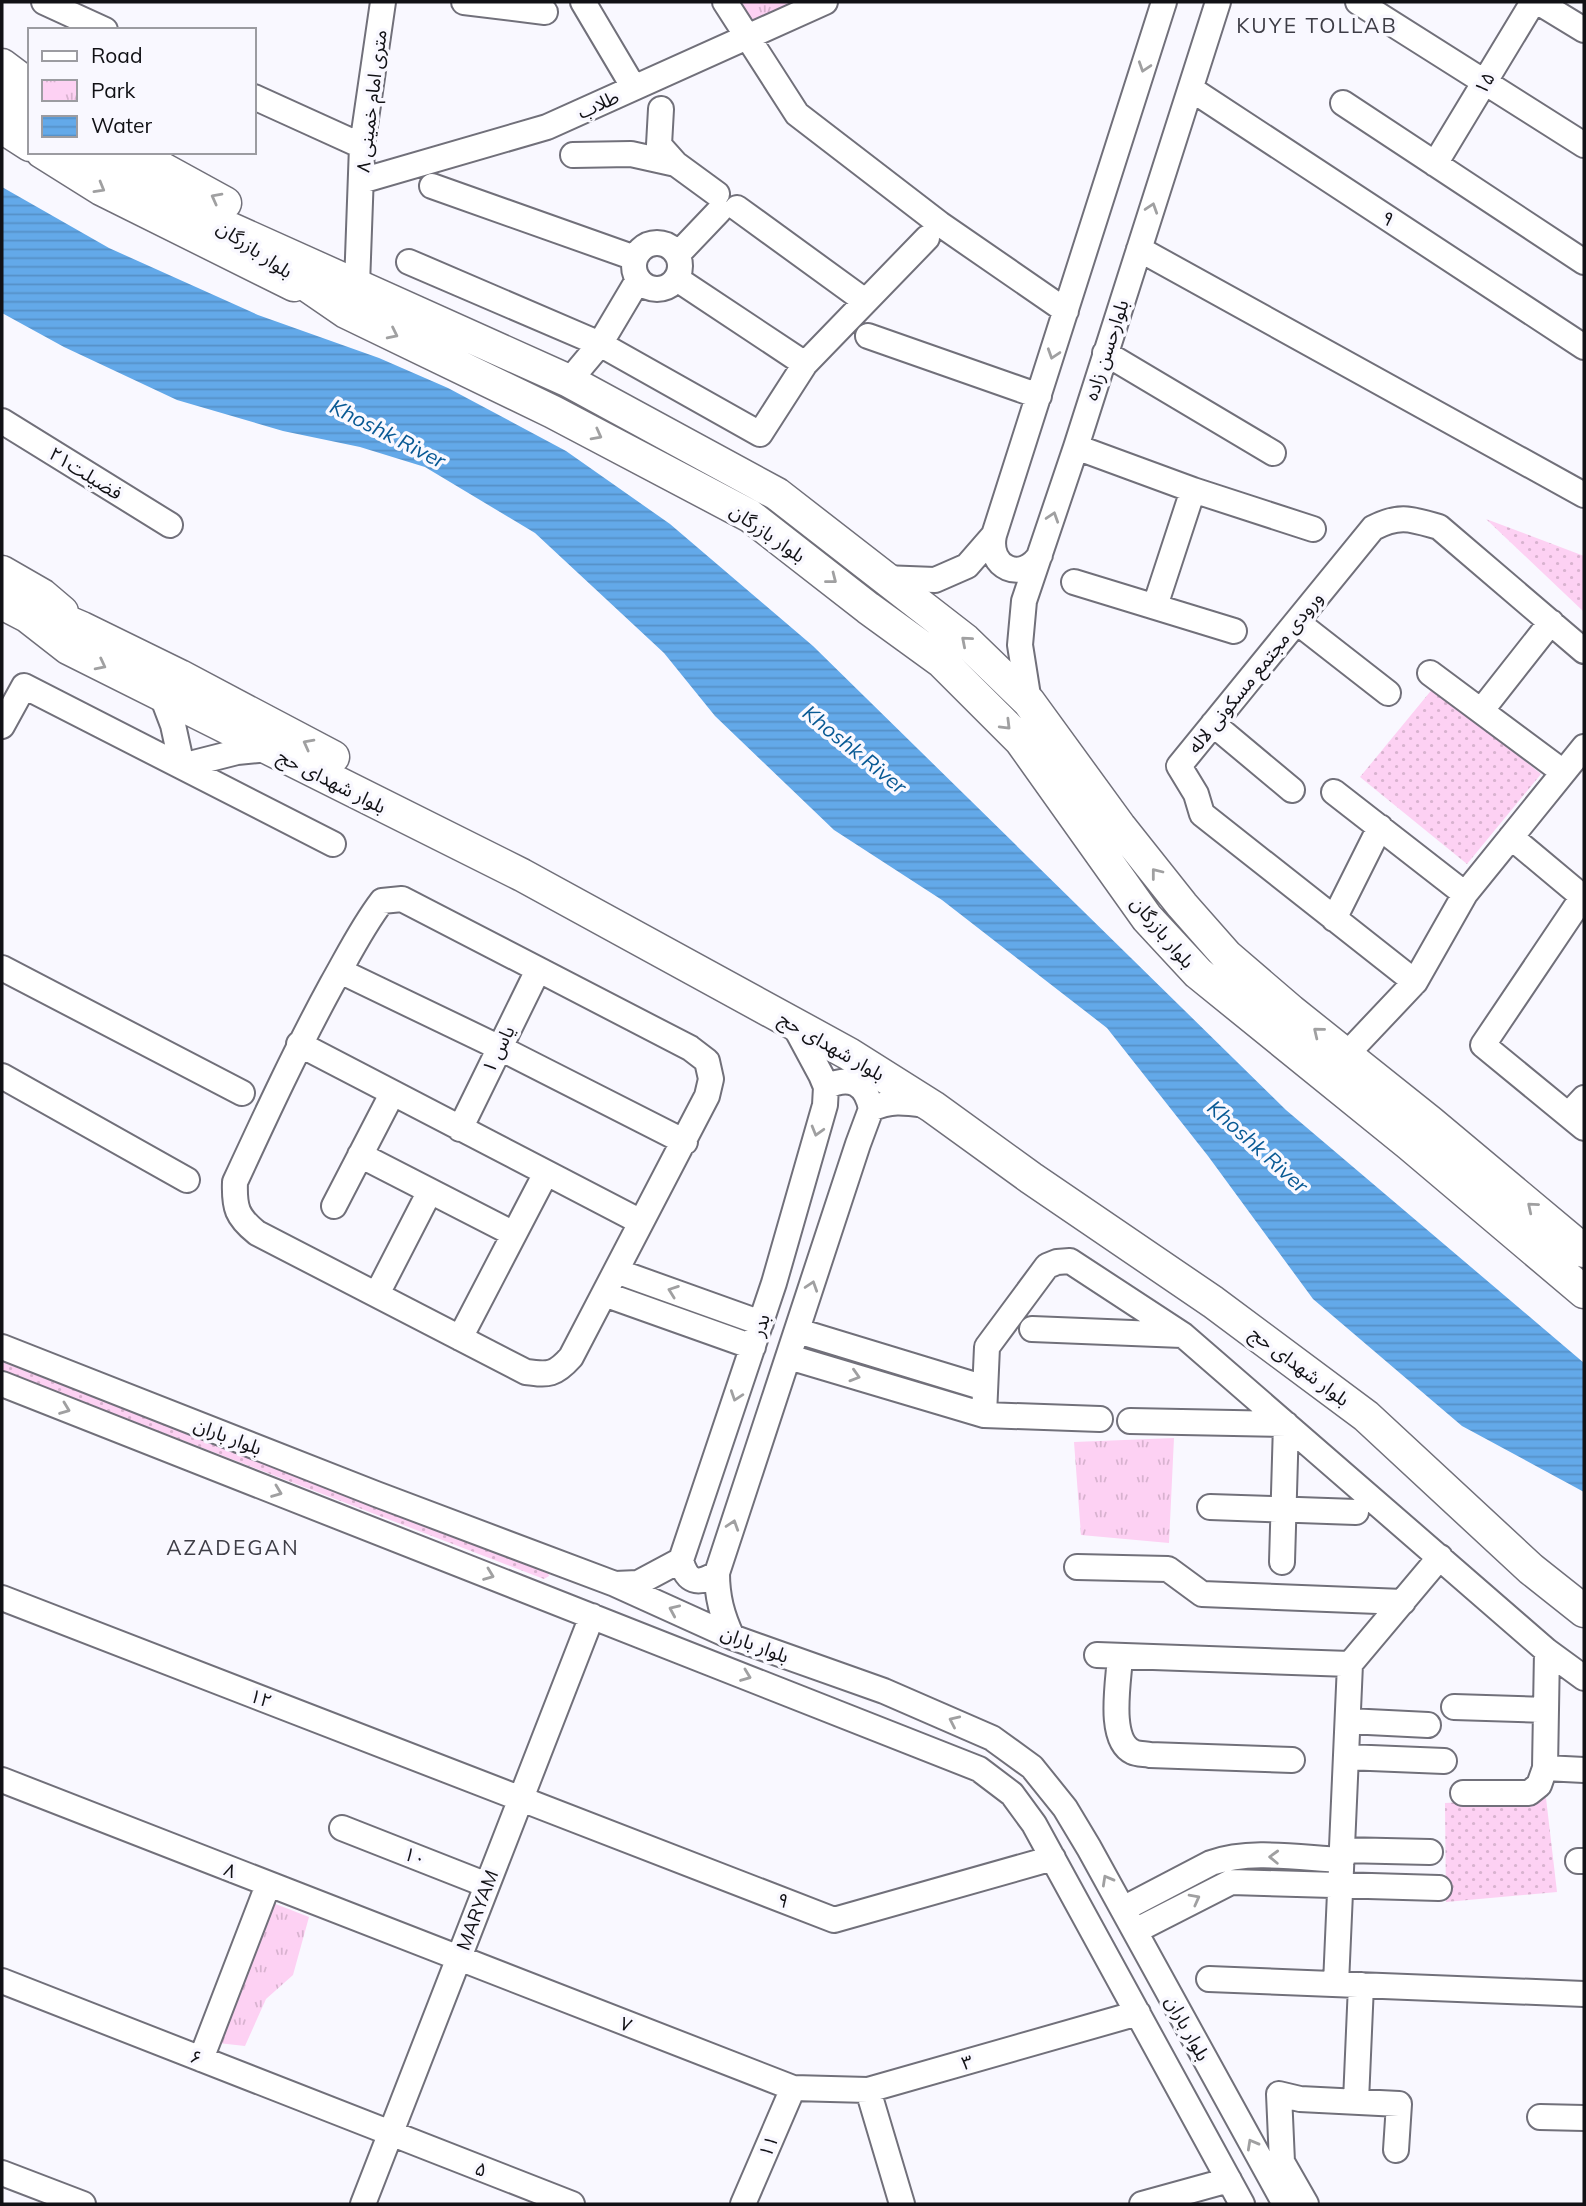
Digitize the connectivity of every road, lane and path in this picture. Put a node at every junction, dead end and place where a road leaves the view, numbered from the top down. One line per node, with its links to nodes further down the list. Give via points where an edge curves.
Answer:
1 (44, 2): 13 (street)
2 (383, 2): 30 (street, ۸ متری امام خمینی)
3 (464, 2): 12 (street)
4 (583, 2): 19 (street)
5 (725, 2): 15 (street)
6 (825, 2): 15 (street, طلاب)
7 (1164, 2): 50 (street, one-way to 50)
8 (1218, 2): 20 (street, بلوارحسن زاده)
9 (1358, 2): 17 (street)
10 (1533, 2): 17 (street, ۱۵)
11 (1538, 2): 14 (street)
12 (545, 12)
13 (102, 28)
14 (1584, 30)
15 (747, 38): 19 (street, طلاب); 50 (street, via 797,114 940,224)
16 (2, 65): 18 (main road)
17 (1484, 82): 29 (street); 36 (street, ۱۵)
18 (28, 84)
19 (635, 88): 38 (street, طلاب, via 547,127)
20 (1191, 89): 42 (street, بلوارحسن زاده, one-way to 20); 53 (street, ۹)
21 (2, 94): 25 (main road)
22 (256, 98): 30 (street)
23 (1343, 103): 36 (street)
24 (661, 110): 28 (street)
25 (28, 111)
26 (2, 127): 27 (main road)
27 (28, 144)
28 (659, 145): 34 (street); 37 (street)
29 (1584, 145)
30 (362, 146): 38 (street, ۸ متری امام خمینی)
31 (45, 154): 49 (main road, one-way to 49, via 101,189)
32 (94, 154): 49 (main road, بلوار بازرگان)
33 (136, 154): 49 (main road, one-way to 33, via 307,247)
34 (631, 154): 35 (street); 37 (street)
35 (573, 155)
36 (1435, 163): 45 (street)
37 (676, 164): 40 (street)
38 (361, 181): 49 (street, ۸ متری امام خمینی)
39 (432, 187): 46 (street)
40 (725, 204): 43 (street); 48 (street, via 844,284)
41 (927, 238): 48 (street)
42 (1139, 249): 54 (street, بلوارحسن زاده); 62 (street)
43 (678, 254): 46 (street, via 667,244 652,243 645,246); 47 (street, via 681,267)
44 (409, 262): 52 (street)
45 (1584, 262)
46 (637, 269): 47 (street, via 643,285 658,290); 52 (street)
47 (677, 279): 55 (street)
48 (872, 294): 55 (street)
49 (352, 298): 56 (main road, بلوار بازرگان); 125 (main road, بلوار بازرگان, one-way to 125, via 750,516 941,661 1021,741 1147,918 1198,973)
50 (1066, 311): 57 (street, one-way to 57)
51 (868, 336): 57 (street)
52 (600, 344): 55 (street, via 760,434); 56 (street)
53 (1584, 346)
54 (1105, 353): 59 (street, بلوارحسن زاده); 60 (street)
55 (805, 364)
56 (569, 381): 68 (main road, بلوار بازرگان, via 777,494)
57 (1039, 396): 65 (street)
58 (2, 421): 63 (street, فضیلت۲۱)
59 (1076, 447): 61 (street); 66 (street, بلوارحسن زاده, one-way to 59)
60 (1273, 453)
61 (1193, 490): 64 (street); 72 (street)
62 (1584, 495)
63 (170, 526)
64 (1313, 529)
65 (995, 535): 66 (street, via 994,554 1007,568 1027,568); 68 (street, via 967,566 935,580)
66 (1041, 555): 82 (street, بلوارحسن زاده, via 1024,601 1020,645)
67 (2, 572): 77 (main road, via 41,595)
68 (883, 578): 82 (main road, بلوار بازرگان, one-way to 68, via 965,640)
69 (1074, 582): 72 (street)
70 (2, 589): 77 (main road, بلوار شهدای حج)
71 (2, 603): 77 (main road, بلوار شهدای حج)
72 (1155, 607): 76 (street)
73 (2, 621): 77 (main road)
74 (1297, 622): 75 (street, ورودی مجتمع مسکونی لاله, via 1373,528 1391,518 1439,527); 80 (street); 84 (street, ورودی مجتمع مسکونی لاله)
75 (1551, 622): 78 (street, ورودی مجتمع مسکونی لاله); 83 (street)
76 (1234, 631)
77 (75, 638): 81 (main road, بلوار شهدای حج, one-way to 81); 159 (main road, بلوار شهدای حج, one-way to 77, via 1540,1558 1381,1401 1219,1284 893,1062 624,909 180,676)
78 (1584, 650)
79 (1430, 673): 83 (street)
80 (1388, 693)
81 (162, 696): 86 (street); 88 (main road, بلوار شهدای حج)
82 (1029, 702): 107 (main road, بلوار بازرگان, one-way to 82, via 1218,946 1120,827)
83 (1481, 711): 91 (street)
84 (1213, 724): 92 (street); 99 (street, ورودی مجتمع مسکونی لاله, via 1179,766 1202,814)
85 (2, 726): 90 (street, via 24,686)
86 (176, 736): 89 (street); 90 (street)
87 (1584, 747): 91 (street)
88 (269, 749): 89 (street); 104 (main road, بلوار شهدای حج, via 534,881)
89 (217, 757): 90 (street)
90 (182, 766): 96 (street)
91 (1563, 772): 95 (street)
92 (1292, 790)
93 (1334, 792): 94 (street)
94 (1380, 827): 97 (street); 99 (street)
95 (1511, 837): 97 (street); 98 (street)
96 (332, 844)
97 (1465, 894): 103 (street)
98 (1584, 896): 114 (street, via 1483,1045)
99 (1334, 919): 103 (street, ورودی مجتمع مسکونی لاله)
100 (2, 968): 110 (street)
101 (538, 970): 102 (street, via 402,899 382,901); 106 (street, یاس ۱); 116 (street, via 707,1061 711,1079 707,1096)
102 (340, 971): 105 (street); 106 (street)
103 (1415, 982): 107 (street)
104 (793, 1023): 109 (street); 112 (main road, بلوار شهدای حج)
105 (299, 1044): 111 (street); 128 (street, via 235,1182 234,1201 242,1220 257,1233)
106 (498, 1047): 115 (street, یاس ۱); 116 (street)
107 (1346, 1055): 124 (main road, بلوار بازرگان, one-way to 107)
108 (2, 1076): 119 (street)
109 (826, 1087): 113 (street, via 850,1081 861,1087); 131 (street, بدر, one-way to 131, via 825,1105)
110 (242, 1093)
111 (392, 1094): 115 (street); 117 (street)
112 (933, 1107): 113 (street, via 902,1101); 162 (main road, بلوار شهدای حج, via 1213,1302 1366,1416 1531,1569)
113 (870, 1109): 134 (street, بدر, one-way to 113)
114 (1579, 1113)
115 (460, 1129): 118 (street)
116 (685, 1142): 122 (street)
117 (360, 1155): 120 (street); 121 (street)
118 (546, 1173): 122 (street); 123 (street)
119 (187, 1180)
120 (430, 1191): 123 (street); 128 (street)
121 (334, 1206)
122 (641, 1222): 126 (street)
123 (514, 1234): 136 (street)
124 (1574, 1242): 125 (main road)
125 (1537, 1252): 127 (main road, بلوار بازرگان)
126 (616, 1271): 129 (street); 130 (street, one-way to 126)
127 (1584, 1292)
128 (377, 1294): 136 (street)
129 (604, 1294): 132 (street); 136 (street, via 560,1370 526,1372)
130 (702, 1302): 131 (street); 132 (street)
131 (761, 1323): 139 (street, بدر)
132 (691, 1325): 139 (street)
133 (1032, 1329): 135 (street)
134 (798, 1331): 137 (street); 140 (street, بدر)
135 (1183, 1335): 143 (street, via 1069,1261 1057,1262 1047,1266 987,1347); 147 (street)
136 (460, 1338)
137 (831, 1341): 141 (street); 143 (street)
138 (2, 1347): 148 (street, بلوار باران)
139 (753, 1347): 154 (street, بدر, one-way to 154)
140 (789, 1357): 141 (street); 157 (street, بدر, one-way to 140)
141 (821, 1366): 144 (street, one-way to 144)
142 (2, 1384): 152 (street, بلوار باران, one-way to 152)
143 (985, 1388): 144 (street)
144 (984, 1415): 145 (street)
145 (1100, 1419)
146 (1130, 1421): 147 (street)
147 (1286, 1424): 150 (street); 153 (street)
148 (376, 1494): 152 (street); 158 (street, بلوار باران)
149 (1210, 1507): 150 (street)
150 (1283, 1508): 151 (street); 155 (street)
151 (1356, 1512)
152 (362, 1526): 163 (street, بلوار باران, one-way to 163)
153 (1440, 1557): 161 (street); 165 (street)
154 (681, 1560): 157 (street, via 684,1572 694,1580); 158 (street, via 638,1583)
155 (1282, 1562)
156 (1077, 1567): 161 (street, via 1168,1569 1202,1594)
157 (717, 1573): 164 (street, بدر, via 717,1595)
158 (615, 1584): 164 (street, بلوار باران, one-way to 158)
159 (1584, 1590)
160 (2, 1598): 179 (street, ۱۲)
161 (1403, 1601): 166 (street)
162 (1584, 1611)
163 (592, 1616): 179 (street, MARYAM); 182 (street, بلوار باران, one-way to 182, via 979,1769 1012,1794)
164 (732, 1637): 187 (street, بلوار باران, one-way to 164, via 1065,1808 1031,1767 992,1738 884,1691)
165 (1547, 1651): 167 (street); 169 (street)
166 (1350, 1664): 170 (street); 173 (street, via 1109,1655 1120,1740 1133,1752)
167 (1584, 1678)
168 (1454, 1707): 169 (street)
169 (1546, 1710): 175 (street)
170 (1348, 1721): 171 (street); 172 (street)
171 (1428, 1725)
172 (1346, 1757): 174 (street); 183 (street)
173 (1292, 1760)
174 (1444, 1761)
175 (1545, 1768): 176 (street); 178 (street, via 1539,1785 1529,1793)
176 (1584, 1770)
177 (2, 1780): 184 (street, ۸)
178 (1462, 1793)
179 (520, 1799): 182 (street, ۹, via 834,1920); 185 (street, MARYAM)
180 (342, 1828): 185 (street, ۱۰)
181 (1430, 1852): 183 (street)
182 (1053, 1858): 194 (street, بلوار باران)
183 (1342, 1865): 186 (street); 187 (street, via 1231,1882); 191 (street)
184 (268, 1885): 188 (street, ۸); 195 (street)
185 (487, 1885): 188 (street, MARYAM)
186 (1439, 1888)
187 (1129, 1920): 212 (street, بلوار باران, one-way to 187)
188 (458, 1959): 196 (street, ۷); 201 (street, MARYAM)
189 (1209, 1979): 191 (street)
190 (2, 1981): 195 (street, ۶)
191 (1336, 1984): 192 (street)
192 (1362, 1985): 193 (street); 198 (street)
193 (1584, 1994)
194 (1138, 2013): 197 (street, ۳); 204 (street, بلوار باران)
195 (201, 2059): 201 (street, ۶)
196 (793, 2088): 197 (street, ۳); 208 (street, ۱۱)
197 (868, 2090): 209 (street)
198 (1356, 2101): 202 (street, via 1399,2104); 213 (street, via 1279,2094 1282,2162)
199 (1540, 2117): 200 (street)
200 (1584, 2118)
201 (391, 2133): 206 (street, MARYAM); 207 (street, ۵)
202 (1396, 2150)
203 (2, 2173): 205 (street)
204 (1229, 2180): 210 (street); 211 (street, بلوار باران)
205 (83, 2204)
206 (363, 2204)
207 (572, 2204)
208 (743, 2204)
209 (902, 2204)
210 (1142, 2204)
211 (1242, 2204)
212 (1284, 2204)
213 (1306, 2204)

